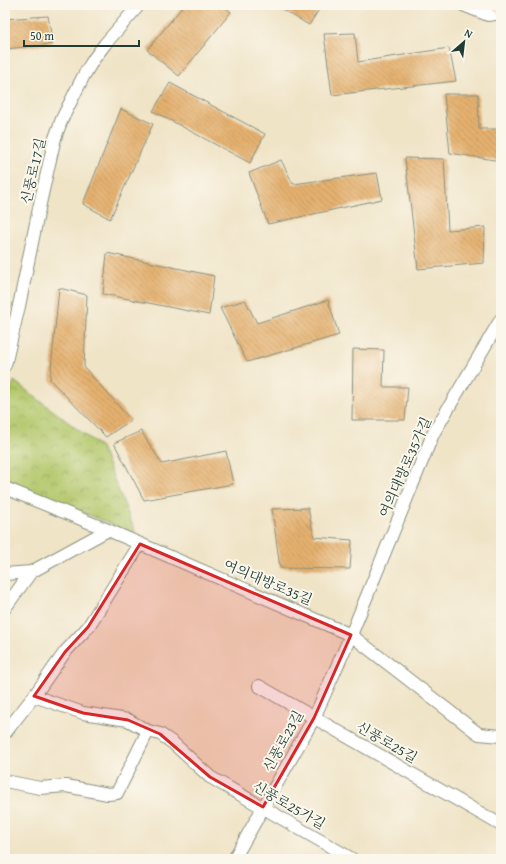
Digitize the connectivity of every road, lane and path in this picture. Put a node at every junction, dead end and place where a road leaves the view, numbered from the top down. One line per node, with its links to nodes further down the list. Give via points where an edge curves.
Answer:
1 (139, 5): 7 (street, 신풍로17길, via 93,60 62,119 55,138)
2 (463, 5): 5 (street, via 488,15)
3 (498, 5): 4 (main road)
4 (501, 7)
5 (501, 14)
6 (501, 319): 14 (street, 여의대방로35가길, via 433,434)
7 (5, 365)
8 (5, 488): 9 (street, 여의대방로35길)
9 (108, 530): 10 (street, 여의대방로35길); 11 (street)
10 (140, 544): 14 (street, 여의대방로35길); 16 (street, via 88,627 65,652)
11 (31, 572): 12 (street); 13 (street)
12 (5, 574)
13 (5, 608)
14 (351, 635): 17 (street, 신풍로23길); 20 (street, 여의대방로35길, via 479,734)
15 (259, 686): 17 (street, 신풍로25길)
16 (34, 696): 18 (street, 신풍로25가길, via 83,713 128,720); 19 (street)
17 (314, 718): 22 (street, 신풍로23길); 23 (street, 신풍로25길)
18 (148, 731): 21 (street, via 117,793 108,794 66,786 40,788); 22 (street, 신풍로25가길, via 169,740 210,777)
19 (5, 733)
20 (501, 736)
21 (5, 781)
22 (263, 807): 24 (street, 신풍로23길); 25 (street, 신풍로25가길)
23 (501, 825)
24 (234, 859)
25 (352, 859)

